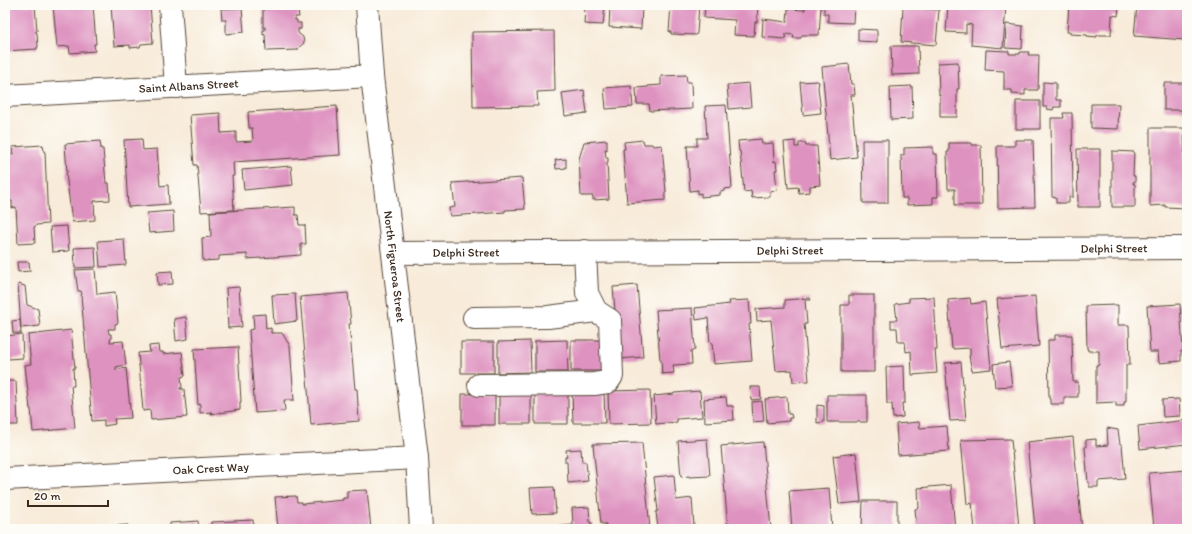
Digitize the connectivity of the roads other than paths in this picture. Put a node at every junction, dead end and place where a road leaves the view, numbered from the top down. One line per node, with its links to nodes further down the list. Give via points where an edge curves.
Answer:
1 (170, 5): 4 (street)
2 (367, 5): 3 (street, North Figueroa Street)
3 (372, 76): 4 (street, Saint Albans Street); 8 (street, North Figueroa Street)
4 (176, 87): 5 (street, Saint Albans Street)
5 (5, 96)
6 (1187, 248): 7 (street, Delphi Street)
7 (585, 251): 8 (street, Delphi Street); 9 (street, via 587,293)
8 (393, 253): 12 (street, North Figueroa Street)
9 (596, 310): 10 (street, via 548,317); 11 (street, via 610,320 612,376 608,382)
10 (474, 318)
11 (479, 385)
12 (417, 458): 13 (street, Oak Crest Way); 14 (street, North Figueroa Street)
13 (5, 479)
14 (421, 529)

